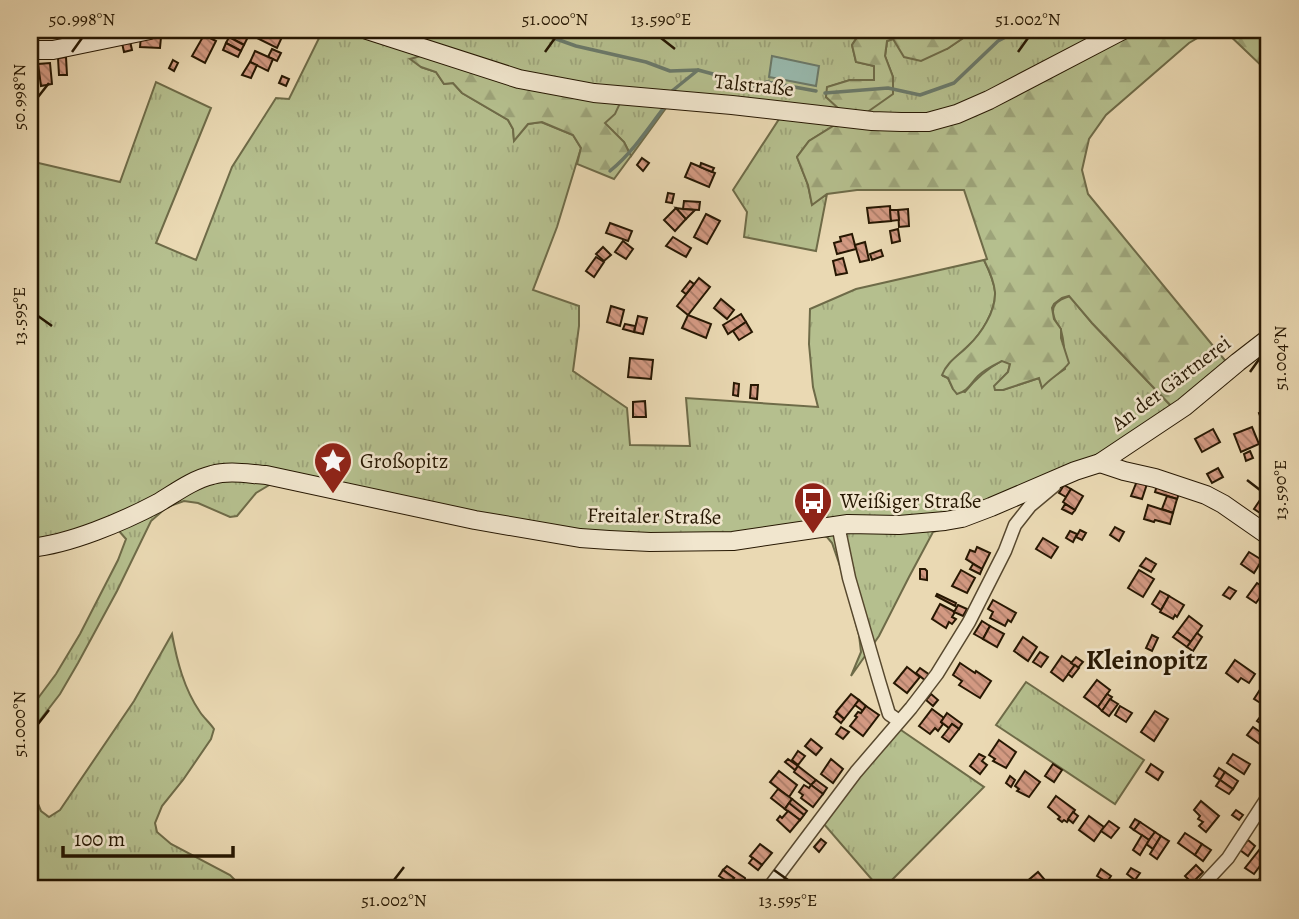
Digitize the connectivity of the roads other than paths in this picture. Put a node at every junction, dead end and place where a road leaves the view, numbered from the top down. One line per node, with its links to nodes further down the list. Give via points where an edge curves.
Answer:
1 (150, 30): 4 (street, via 53,50)
2 (367, 30): 3 (street, Talstraße, via 519,79 594,93 872,121 928,122 989,100)
3 (1123, 30)
4 (30, 50)
5 (1269, 338): 6 (street, An der Gärtnerei, via 1184,407)
6 (1100, 463): 7 (street, Freitaler Straße); 9 (street, via 1206,495)
7 (1052, 482): 8 (street, Freitaler Straße, via 962,518); 11 (street, via 1054,486 1015,525 958,642)
8 (838, 525): 10 (street, Freitaler Straße, via 733,541 580,538 241,473 214,474 89,533); 11 (street, via 878,681 890,714)
9 (1269, 536)
10 (30, 548)
11 (899, 721): 13 (street)
12 (1269, 795): 14 (street, via 1228,858)
13 (768, 889)
14 (1199, 889)

